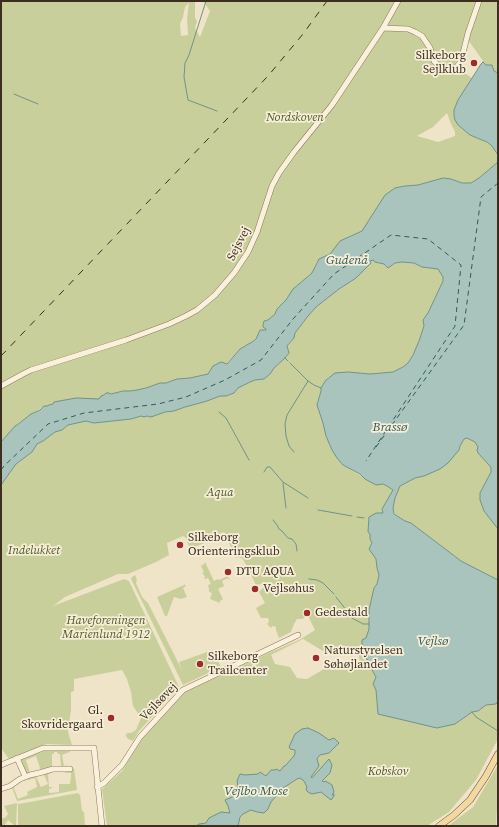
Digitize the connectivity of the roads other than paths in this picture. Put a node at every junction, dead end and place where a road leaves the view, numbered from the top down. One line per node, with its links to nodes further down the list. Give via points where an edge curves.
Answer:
1 (398, 1): 3 (street, Sejsvej)
2 (479, 1): 3 (street, via 461,61 456,68 446,68 437,64 422,36 415,32 408,29)
3 (383, 28): 4 (street, Sejsvej, via 332,105 280,173 272,186 248,252 232,276 210,300 169,324 31,370)
4 (1, 386)
5 (298, 635): 11 (street, Vejlsøvej, via 183,690 140,737 122,765)
6 (498, 754): 14 (main road, via 470,800)
7 (17, 758): 8 (street); 10 (street); 11 (street, via 43,748 94,748)
8 (1, 765)
9 (70, 769): 10 (street, via 53,769)
10 (25, 776): 12 (street)
11 (97, 787): 13 (street)
12 (1, 789)
13 (102, 826)
14 (439, 826)

